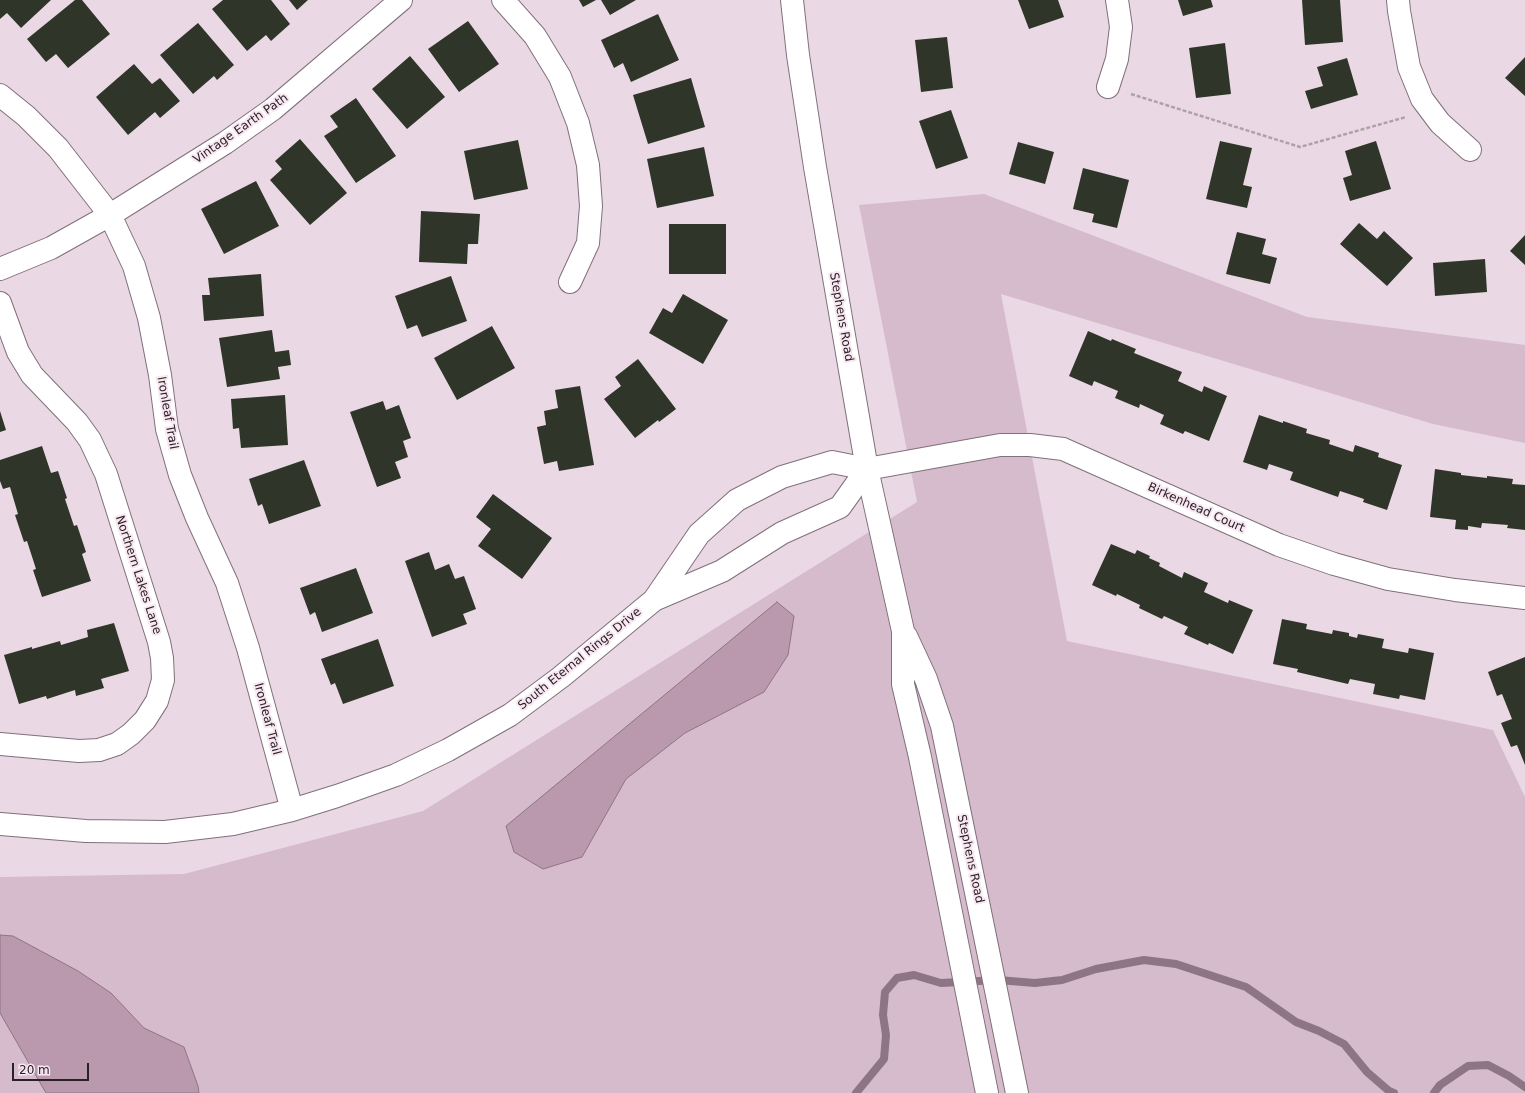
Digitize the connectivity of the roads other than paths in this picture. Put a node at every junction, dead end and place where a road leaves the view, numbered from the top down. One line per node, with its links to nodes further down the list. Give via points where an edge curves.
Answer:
1 (401, 0): 9 (street, Vintage Earth Path, via 273,109 225,143)
2 (503, 0): 11 (street, via 535,36 560,77 578,123 588,165 591,206 588,243)
3 (792, 0): 13 (street, Stephens Road, via 815,167)
4 (1117, 0): 6 (street, via 1121,27 1117,59)
5 (1398, 0): 8 (street, via 1409,67 1422,99 1440,123)
6 (1108, 87)
7 (0, 95): 9 (street, Ironleaf Trail, via 26,116 58,148)
8 (1470, 150)
9 (110, 215): 10 (street, Vintage Earth Path, via 51,248); 18 (street, Ironleaf Trail, via 134,266 149,318 167,429 180,475 227,583 248,648)
10 (0, 269)
11 (570, 282)
12 (0, 303): 17 (street, Northern Lakes Lane, via 18,352 32,375 77,422 90,440 106,474 159,642 163,680 156,701 145,720 117,744 99,750 79,751)
13 (867, 469): 14 (street, Birkenhead Court, via 1000,445 1063,449 1279,545 1334,564 1388,579); 15 (street, South Eternal Rings Drive, via 840,507 782,533 722,571); 15 (street, South Eternal Rings Drive, via 832,462 782,476 737,500 699,534); 16 (street, Stephens Road)
14 (1525, 598)
15 (654, 600): 18 (street, South Eternal Rings Drive, via 561,677 510,715 448,750 396,775)
16 (903, 631): 20 (street, Stephens Road, via 904,684); 21 (street, Stephens Road, via 926,679 942,726)
17 (0, 744)
18 (292, 810): 19 (street, South Eternal Rings Drive, via 233,824 165,832 86,831)
19 (0, 824)
20 (987, 1093)
21 (1017, 1093)

